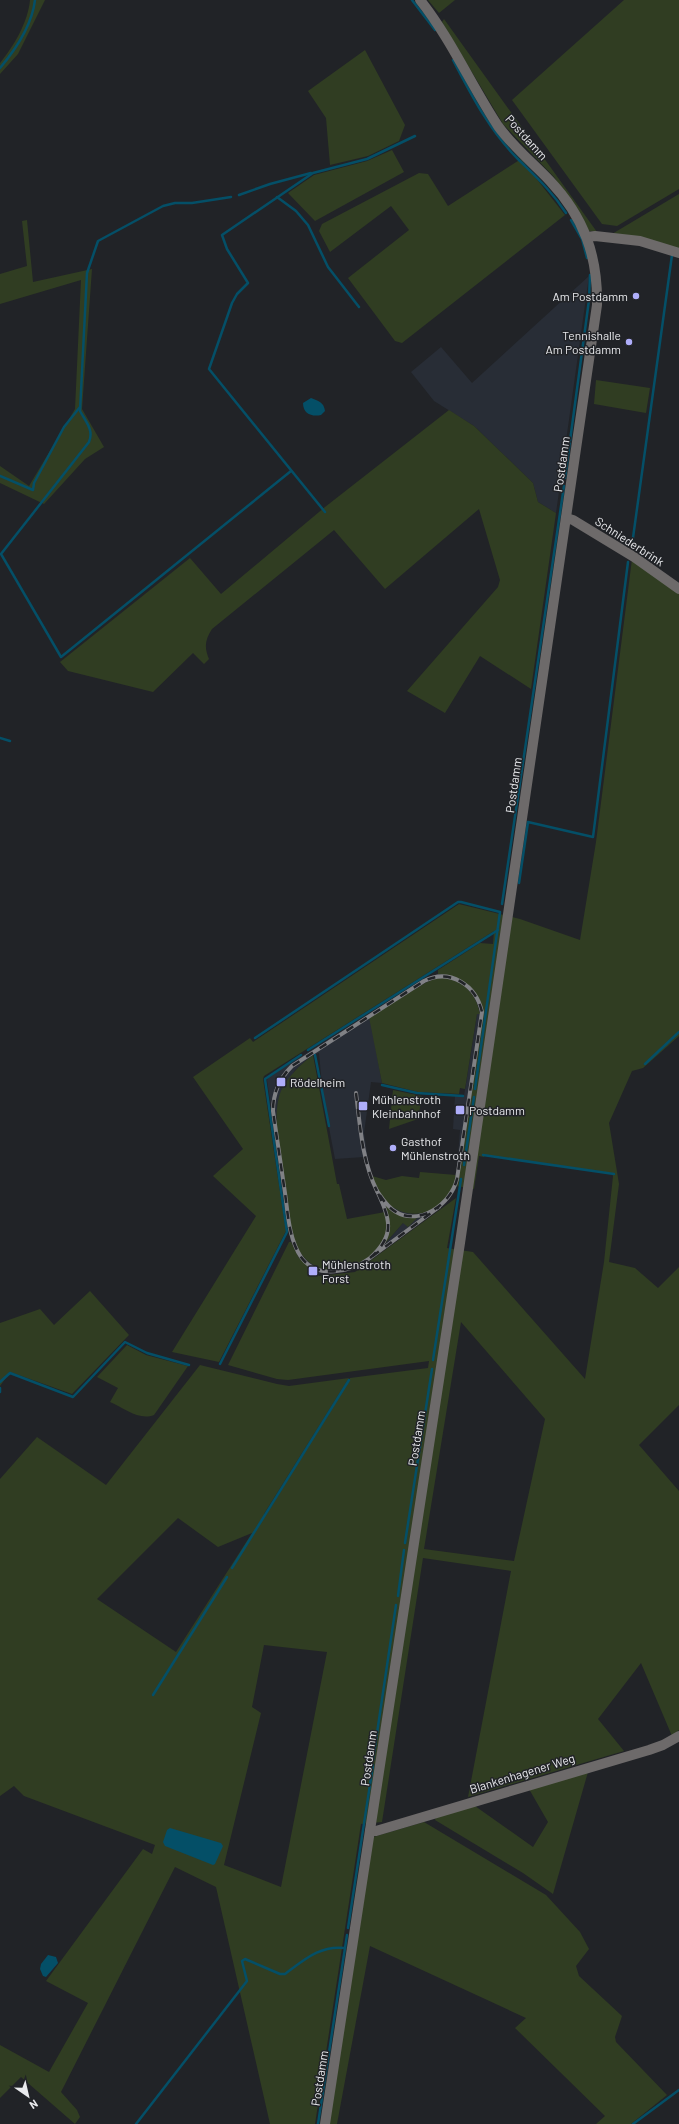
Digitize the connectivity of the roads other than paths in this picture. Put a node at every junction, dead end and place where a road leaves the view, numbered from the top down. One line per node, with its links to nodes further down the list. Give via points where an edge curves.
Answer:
1 (420, 0): 2 (street, Postdamm, via 448,40 499,128 560,193)
2 (588, 237): 3 (street, via 640,241); 4 (street, Postdamm, via 596,268 597,304)
3 (679, 253)
4 (566, 518): 5 (street, Schniederbrink, via 634,557); 7 (street, Postdamm)
5 (679, 589)
6 (679, 1736): 7 (street, Blankenhagener Weg, via 649,1750)
7 (370, 1831): 8 (street, Postdamm)
8 (325, 2124)

